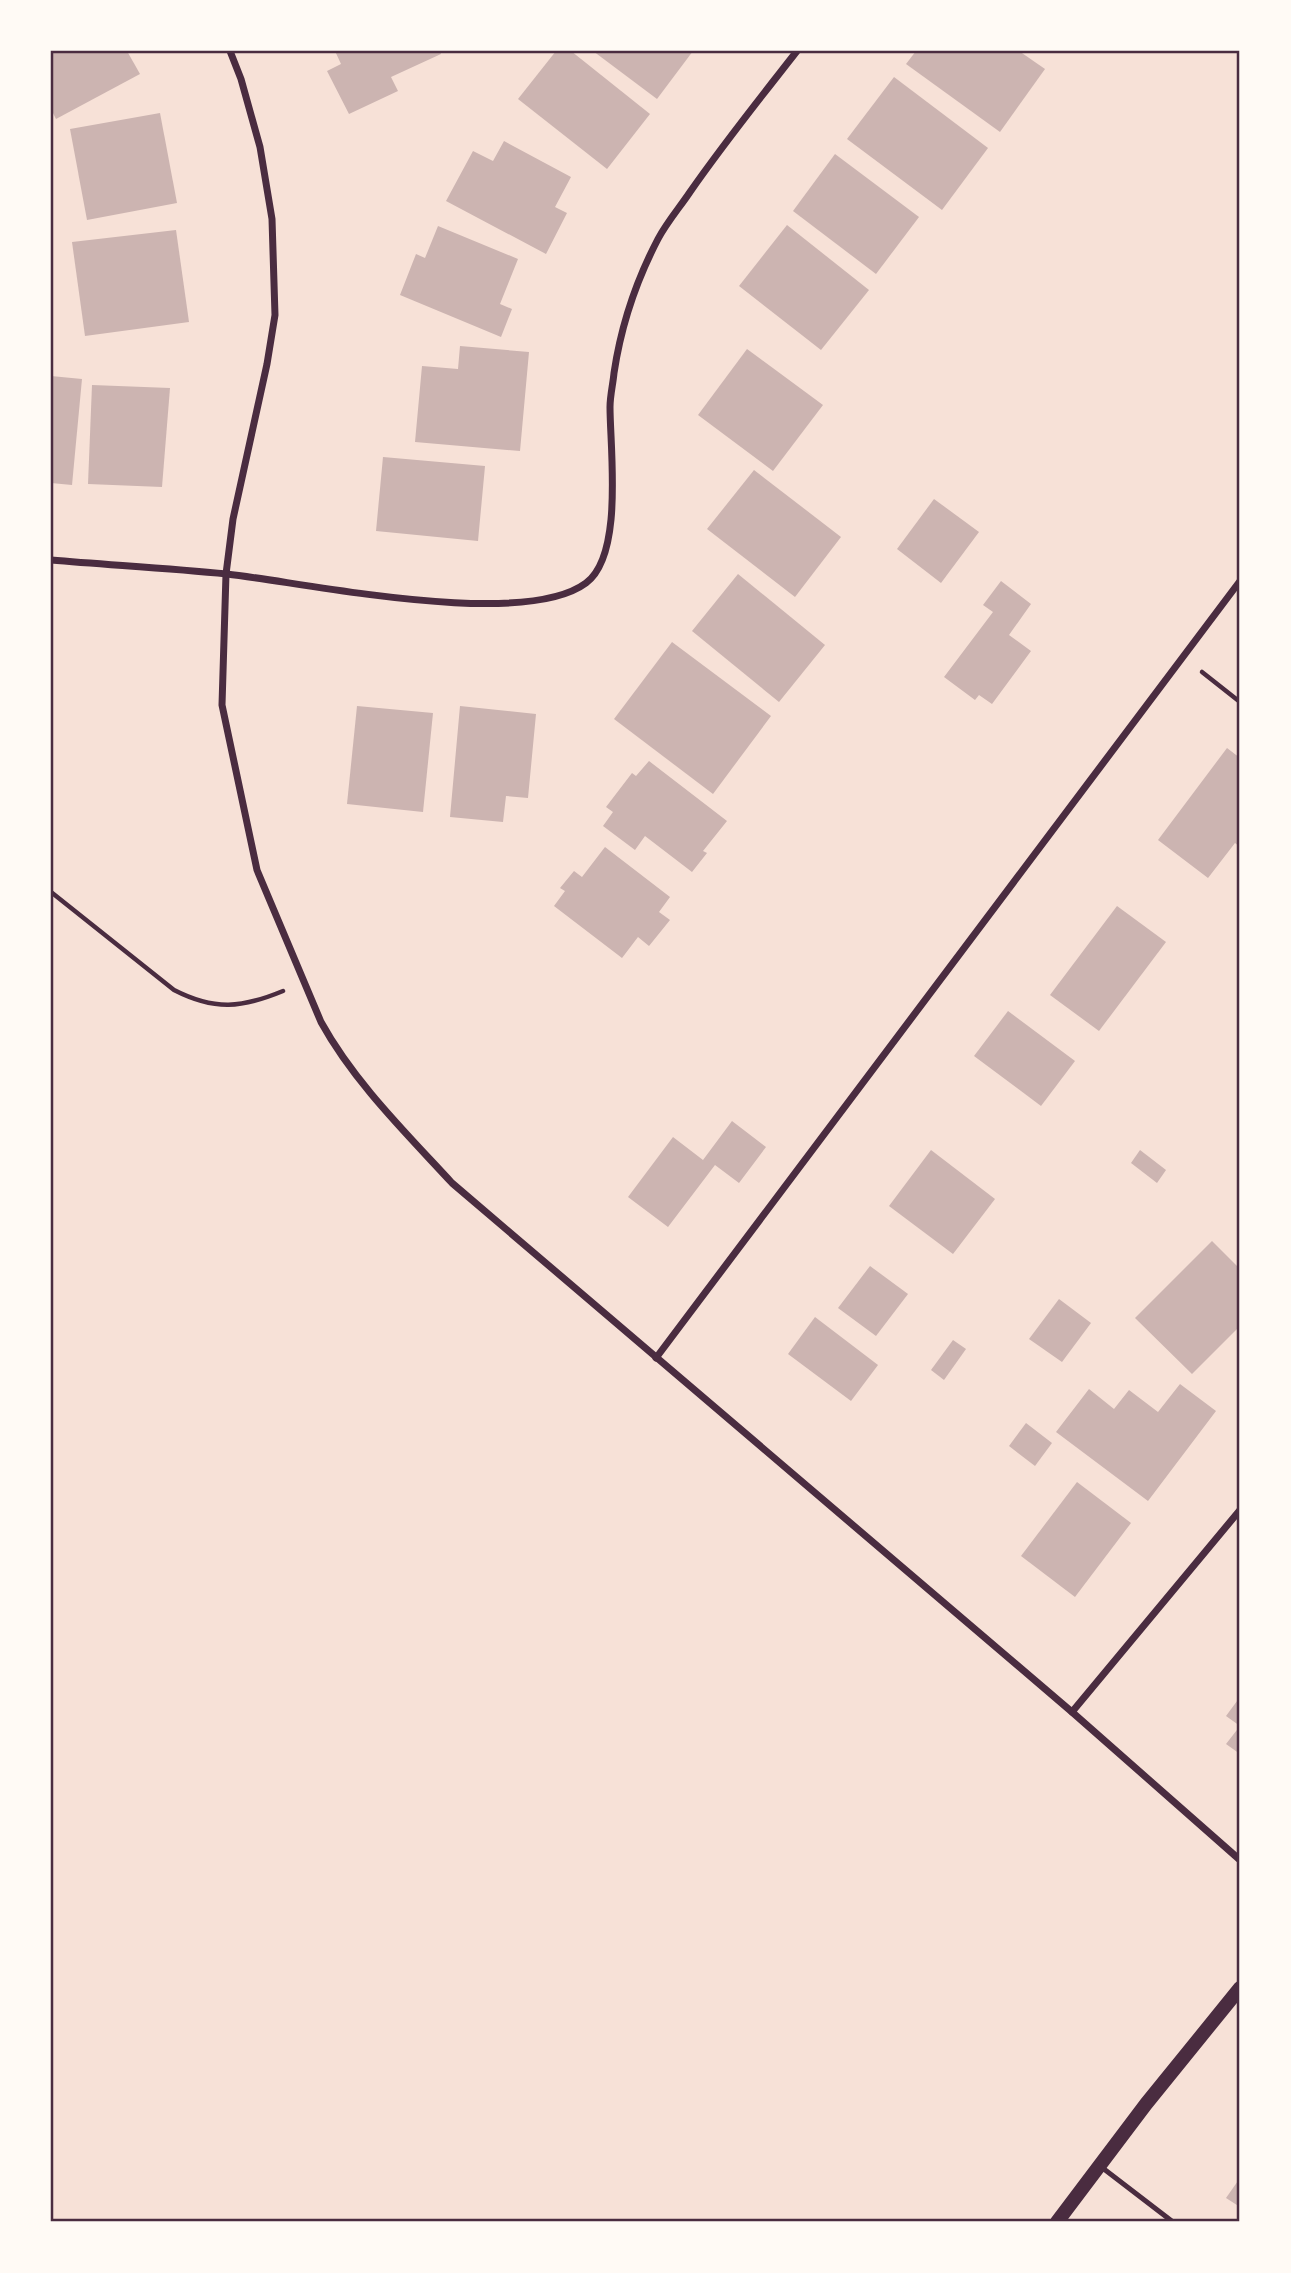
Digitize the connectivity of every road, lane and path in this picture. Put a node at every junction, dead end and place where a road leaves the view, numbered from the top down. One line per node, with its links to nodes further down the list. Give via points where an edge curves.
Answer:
1 (230, 51): 4 (street, via 242,79 262,159 272,219 275,315)
2 (797, 51): 4 (street, via 659,236 634,292 618,346 610,404 611,521 603,555 589,580 573,592 554,597 494,603 430,601)
3 (51, 560): 4 (street)
4 (226, 574): 9 (street, via 222,705 257,870)
5 (1240, 581): 6 (street)
6 (1183, 657): 7 (path); 10 (street)
7 (1240, 702)
8 (51, 892): 9 (path, via 174,990 193,1000 215,1005 253,1003)
9 (304, 982): 10 (street, via 333,1043 384,1109 452,1184)
10 (656, 1358): 12 (street)
11 (1240, 1510): 12 (street)
12 (1072, 1712): 13 (street)
13 (1240, 1860)
14 (1240, 1988): 15 (main road)
15 (1100, 2166): 16 (main road); 17 (lane)
16 (1058, 2222)
17 (1173, 2222)

